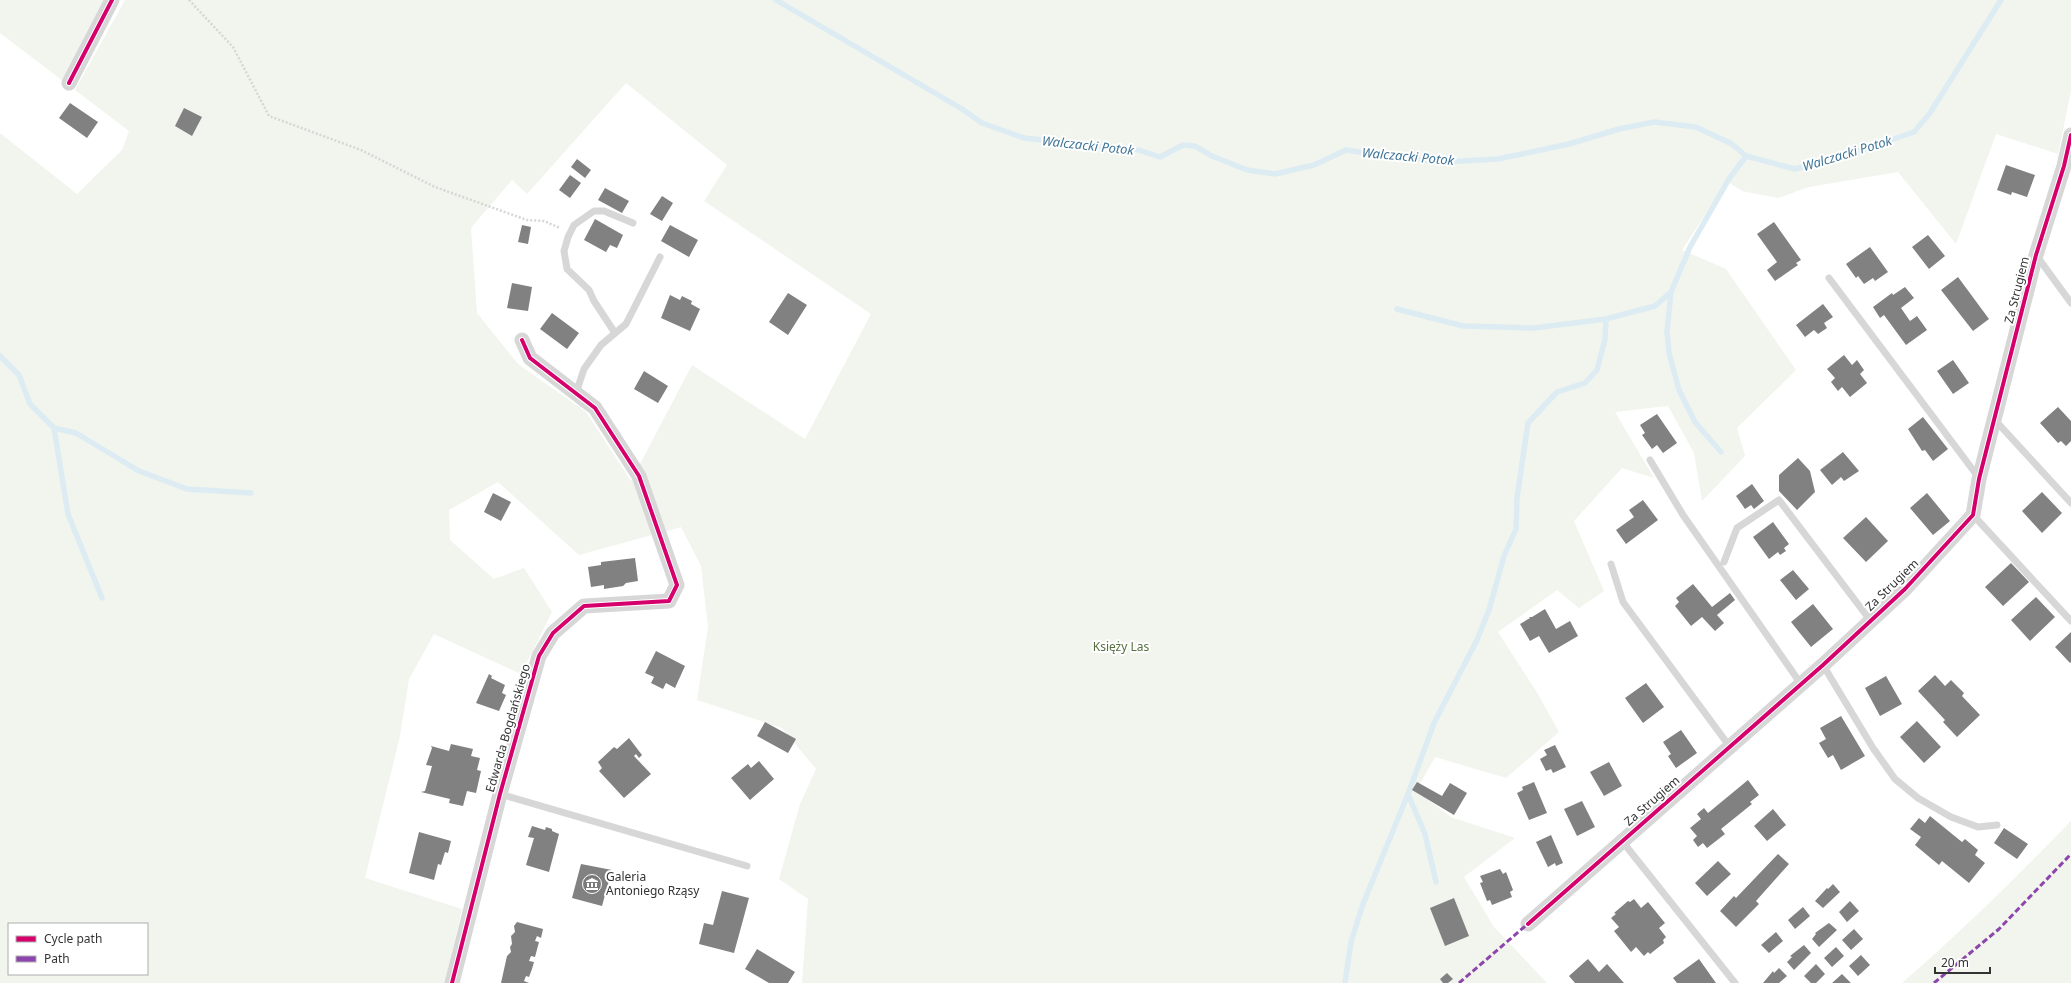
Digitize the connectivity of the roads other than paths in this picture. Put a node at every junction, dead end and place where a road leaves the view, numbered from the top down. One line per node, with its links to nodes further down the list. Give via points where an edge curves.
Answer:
1 (112, 0): 2 (street)
2 (69, 82)
3 (2071, 135): 5 (street, Za Strugiem)
4 (633, 222): 9 (lane, via 604,210 594,211 574,225 564,252 567,269 589,290)
5 (2036, 255): 8 (lane); 12 (street, Za Strugiem)
6 (660, 257): 9 (lane, via 626,324)
7 (1829, 278): 14 (lane)
8 (2071, 302)
9 (615, 333): 11 (lane, via 601,345 584,369)
10 (522, 340): 11 (street, Edwarda Bogdańskiego, via 530,358)
11 (576, 393): 24 (street, Edwarda Bogdańskiego, via 595,408 639,476 677,585 669,601 584,606 553,632 539,656)
12 (1994, 419): 14 (street, Za Strugiem); 15 (lane)
13 (1650, 460): 22 (lane, via 1683,515)
14 (1979, 478): 16 (street, Za Strugiem)
15 (2071, 503)
16 (1973, 515): 19 (street, Za Strugiem, via 1905,589); 20 (lane)
17 (1724, 562): 19 (lane, via 1737,528 1779,500)
18 (1611, 564): 23 (lane, via 1623,602)
19 (1870, 620): 21 (street, Za Strugiem)
20 (2071, 621)
21 (1823, 665): 22 (street, Za Strugiem); 25 (lane, via 1873,748 1895,779 1918,798 1951,817 1978,827)
22 (1801, 684): 23 (street, Za Strugiem)
23 (1730, 747): 26 (street, Za Strugiem)
24 (500, 794): 27 (lane); 29 (street, Edwarda Bogdańskiego)
25 (1997, 825)
26 (1622, 841): 28 (street, Za Strugiem); 30 (lane)
27 (747, 866)
28 (1528, 924)
29 (452, 983)
30 (1735, 983)

